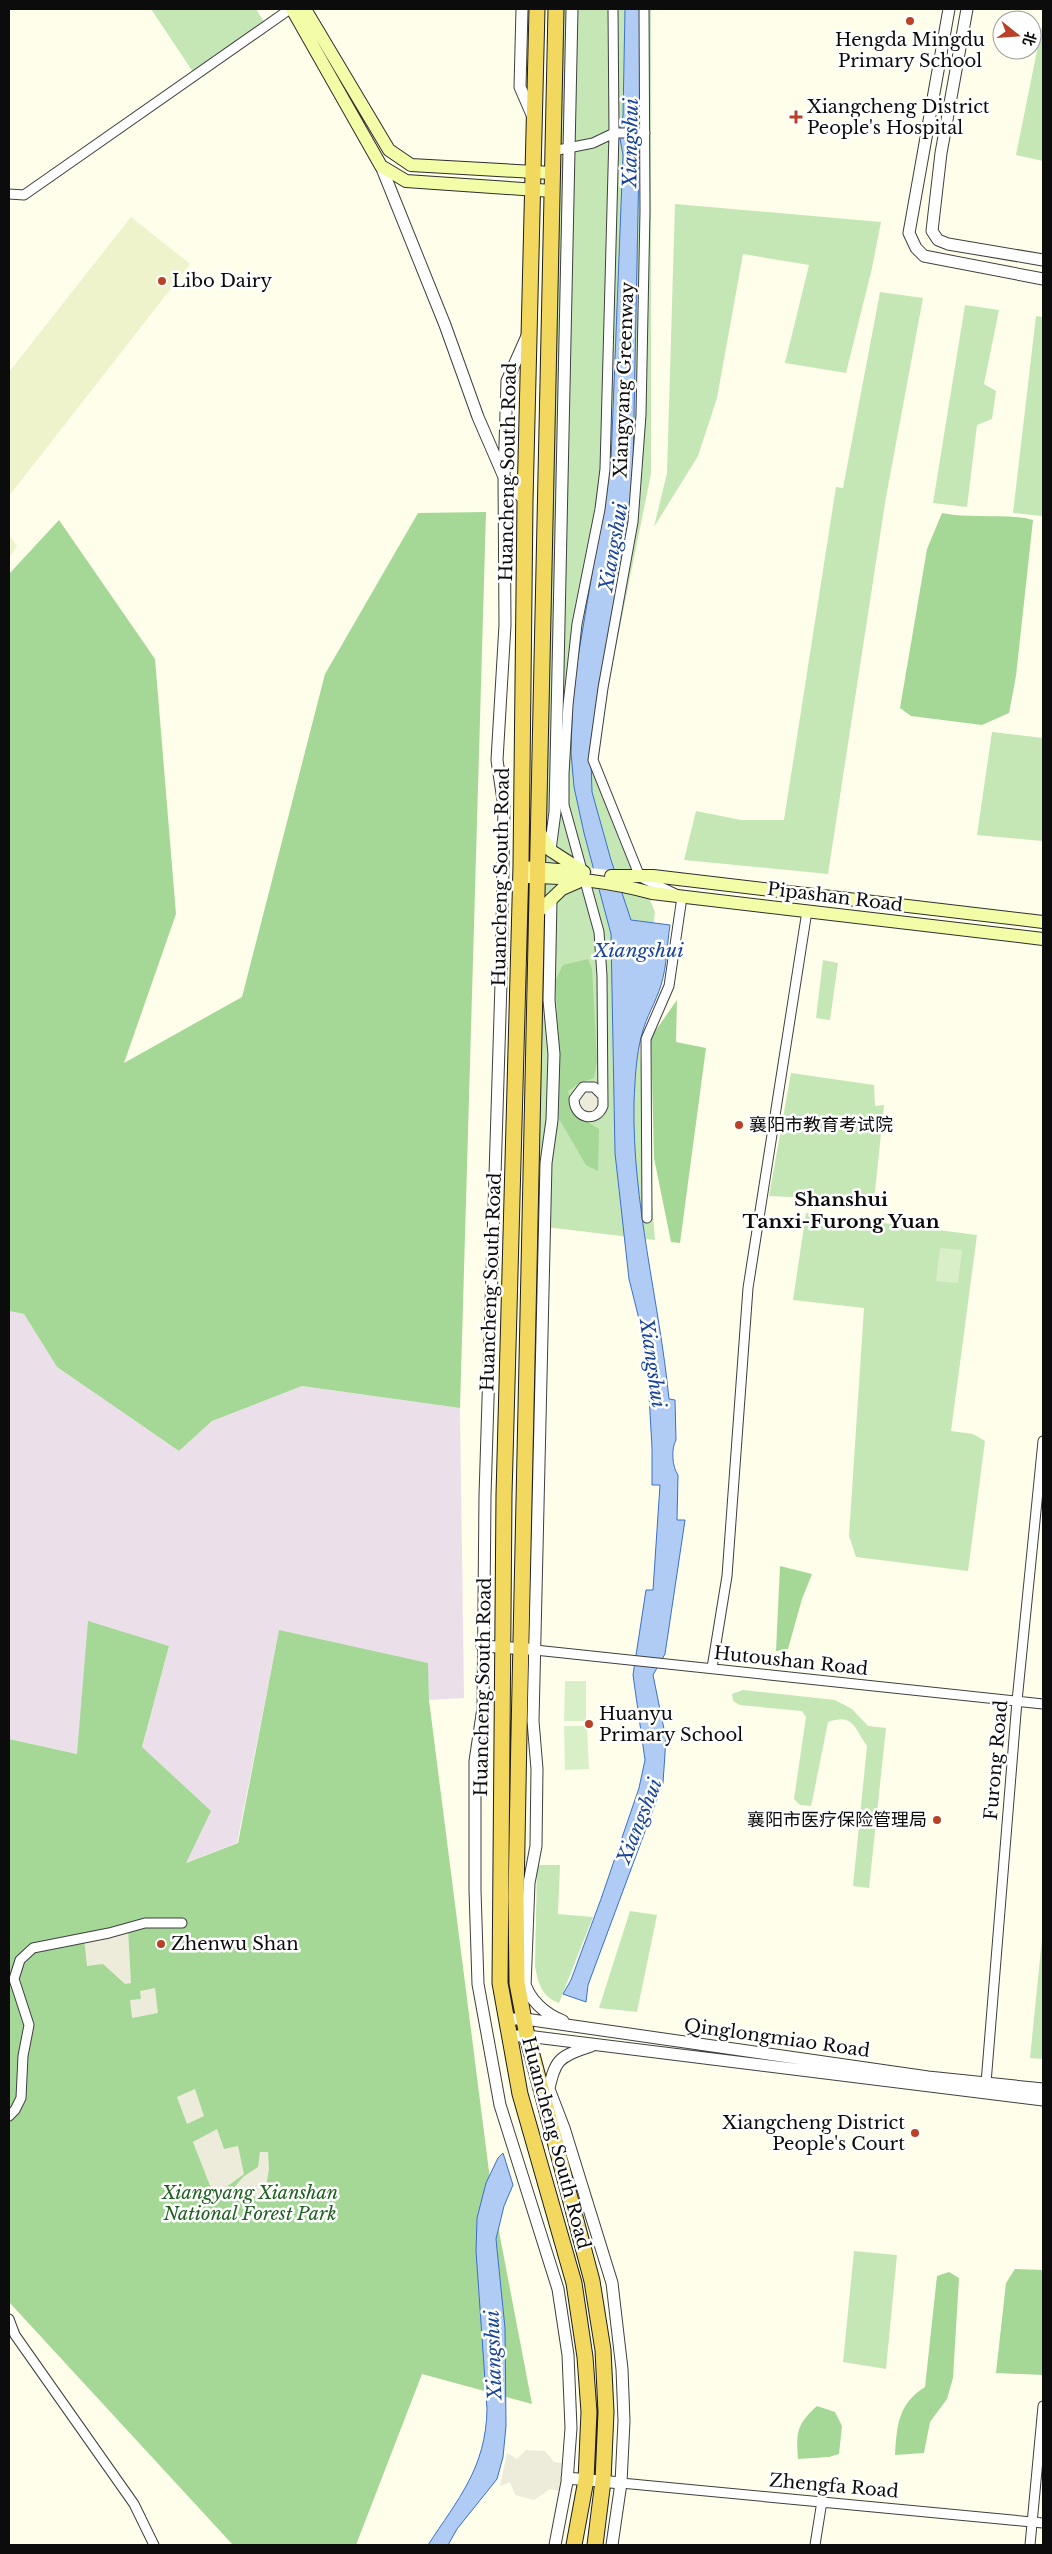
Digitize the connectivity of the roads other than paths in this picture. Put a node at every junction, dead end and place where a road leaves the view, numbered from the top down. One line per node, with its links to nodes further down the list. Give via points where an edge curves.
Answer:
1 (291, 9): 16 (main road); 21 (street, via 24,195)
2 (305, 9): 17 (main road, via 388,150 412,165)
3 (522, 9): 11 (street, via 520,87)
4 (537, 9): 11 (highway, Huancheng South Road)
5 (556, 9): 15 (highway, Huancheng South Road)
6 (572, 9): 14 (street)
7 (613, 9): 12 (street, Xiangyang Greenway)
8 (644, 9): 13 (street, Xiangyang Greenway)
9 (949, 9): 23 (street, via 909,233 924,256)
10 (967, 9): 22 (street, via 941,153 932,231 938,240 948,244)
11 (535, 122): 17 (highway, Huancheng South Road)
12 (614, 133): 13 (street); 14 (street, via 593,143); 32 (street, Xiangyang Greenway, via 605,469 577,624 564,774 564,805)
13 (644, 133): 33 (street, Xiangyang Greenway, via 642,415 633,522 593,760)
14 (571, 147): 15 (street); 28 (street, via 555,812)
15 (553, 150): 18 (highway, Huancheng South Road)
16 (381, 166): 19 (main road, via 406,181); 25 (street)
17 (534, 173): 18 (main road); 19 (highway, Huancheng South Road)
18 (552, 173): 20 (highway, Huancheng South Road)
19 (533, 190): 20 (main road); 24 (highway, Huancheng South Road)
20 (552, 191): 27 (highway, Huancheng South Road)
21 (9, 194)
22 (1043, 260)
23 (1043, 279)
24 (530, 332): 25 (street, via 507,381); 26 (highway, Huancheng South Road)
25 (504, 477): 26 (street); 29 (street, via 505,626 498,760 504,807)
26 (525, 501): 30 (highway, Huancheng South Road)
27 (539, 831): 28 (main road); 31 (highway, Huancheng South Road)
28 (550, 850): 32 (main road)
29 (503, 872): 30 (street); 44 (street)
30 (521, 872): 31 (main road); 45 (highway, Huancheng South Road)
31 (538, 873): 32 (main road); 38 (highway, Huancheng South Road)
32 (584, 876): 34 (main road); 36 (main road); 41 (street, Xiangyang Greenway, via 599,932 604,1102 602,1110 594,1116 579,1114 574,1104 576,1094 583,1088 594,1088)
33 (640, 877): 34 (main road, Pipashan Road); 35 (street); 39 (main road, Pipashan Road)
34 (624, 881): 35 (main road, Pipashan Road, via 652,893)
35 (682, 897): 37 (main road, Pipashan Road); 42 (street, via 669,986 646,1039)
36 (551, 899): 38 (main road); 47 (street, via 549,1000 554,1054 552,1120 546,1163)
37 (807, 912): 40 (main road, Pipashan Road); 48 (street, via 748,1288 727,1576)
38 (537, 913): 46 (highway, Huancheng South Road)
39 (1043, 922)
40 (1043, 939)
41 (602, 1094)
42 (646, 1218)
43 (1043, 1447): 49 (street, Furong Road)
44 (482, 1646): 45 (street); 68 (street, via 483,1708 475,1761 478,1984 500,2105 558,2290 571,2386)
45 (502, 1647): 46 (street); 54 (highway, Huancheng South Road, via 500,1983)
46 (520, 1649): 47 (street); 52 (highway, Huancheng South Road)
47 (535, 1650): 48 (street, Hutoushan Road); 53 (street, via 536,1846 529,1883)
48 (712, 1668): 49 (street, Hutoushan Road)
49 (1017, 1701): 50 (street, Hutoushan Road); 60 (street, Furong Road)
50 (1043, 1704)
51 (182, 1923): 65 (street, via 145,1923 33,1948 20,1960 14,1980 29,2025 23,2056 21,2098)
52 (516, 1954): 53 (street); 55 (highway, Huancheng South Road, via 517,1983)
53 (525, 1987): 56 (street, via 550,2016)
54 (506, 2019): 55 (street, Qinglongmiao Road); 57 (highway, Huancheng South Road)
55 (525, 2019): 56 (street, Qinglongmiao Road); 58 (highway, Huancheng South Road)
56 (581, 2028): 60 (street, Qinglongmiao Road)
57 (509, 2036): 58 (street, Qinglongmiao Road); 69 (highway, Huancheng South Road, via 520,2094 574,2283 589,2412)
58 (527, 2036): 59 (street, Qinglongmiao Road); 64 (highway, Huancheng South Road)
59 (596, 2045): 61 (street, via 562,2056 554,2068); 63 (street, Qinglongmiao Road)
60 (986, 2083): 62 (street, Qinglongmiao Road)
61 (549, 2088): 64 (street); 71 (street, via 612,2283 622,2369)
62 (1043, 2089)
63 (1043, 2100)
64 (544, 2105): 70 (highway, Huancheng South Road, via 592,2281 602,2350 606,2412)
65 (9, 2116)
66 (9, 2318): 75 (street, via 15,2335 134,2504)
67 (1043, 2406): 73 (street)
68 (567, 2478): 69 (street); 76 (street)
69 (586, 2480): 70 (street); 77 (highway, Huancheng South Road)
70 (604, 2481): 71 (street); 78 (highway, Huancheng South Road)
71 (621, 2483): 72 (street, Zhengfa Road); 79 (street)
72 (822, 2501): 73 (street, Zhengfa Road); 80 (street)
73 (1032, 2522): 74 (street, Zhengfa Road); 81 (street)
74 (1043, 2523)
75 (154, 2545)
76 (555, 2545)
77 (574, 2545)
78 (595, 2545)
79 (612, 2545)
80 (815, 2545)
81 (1030, 2545)

